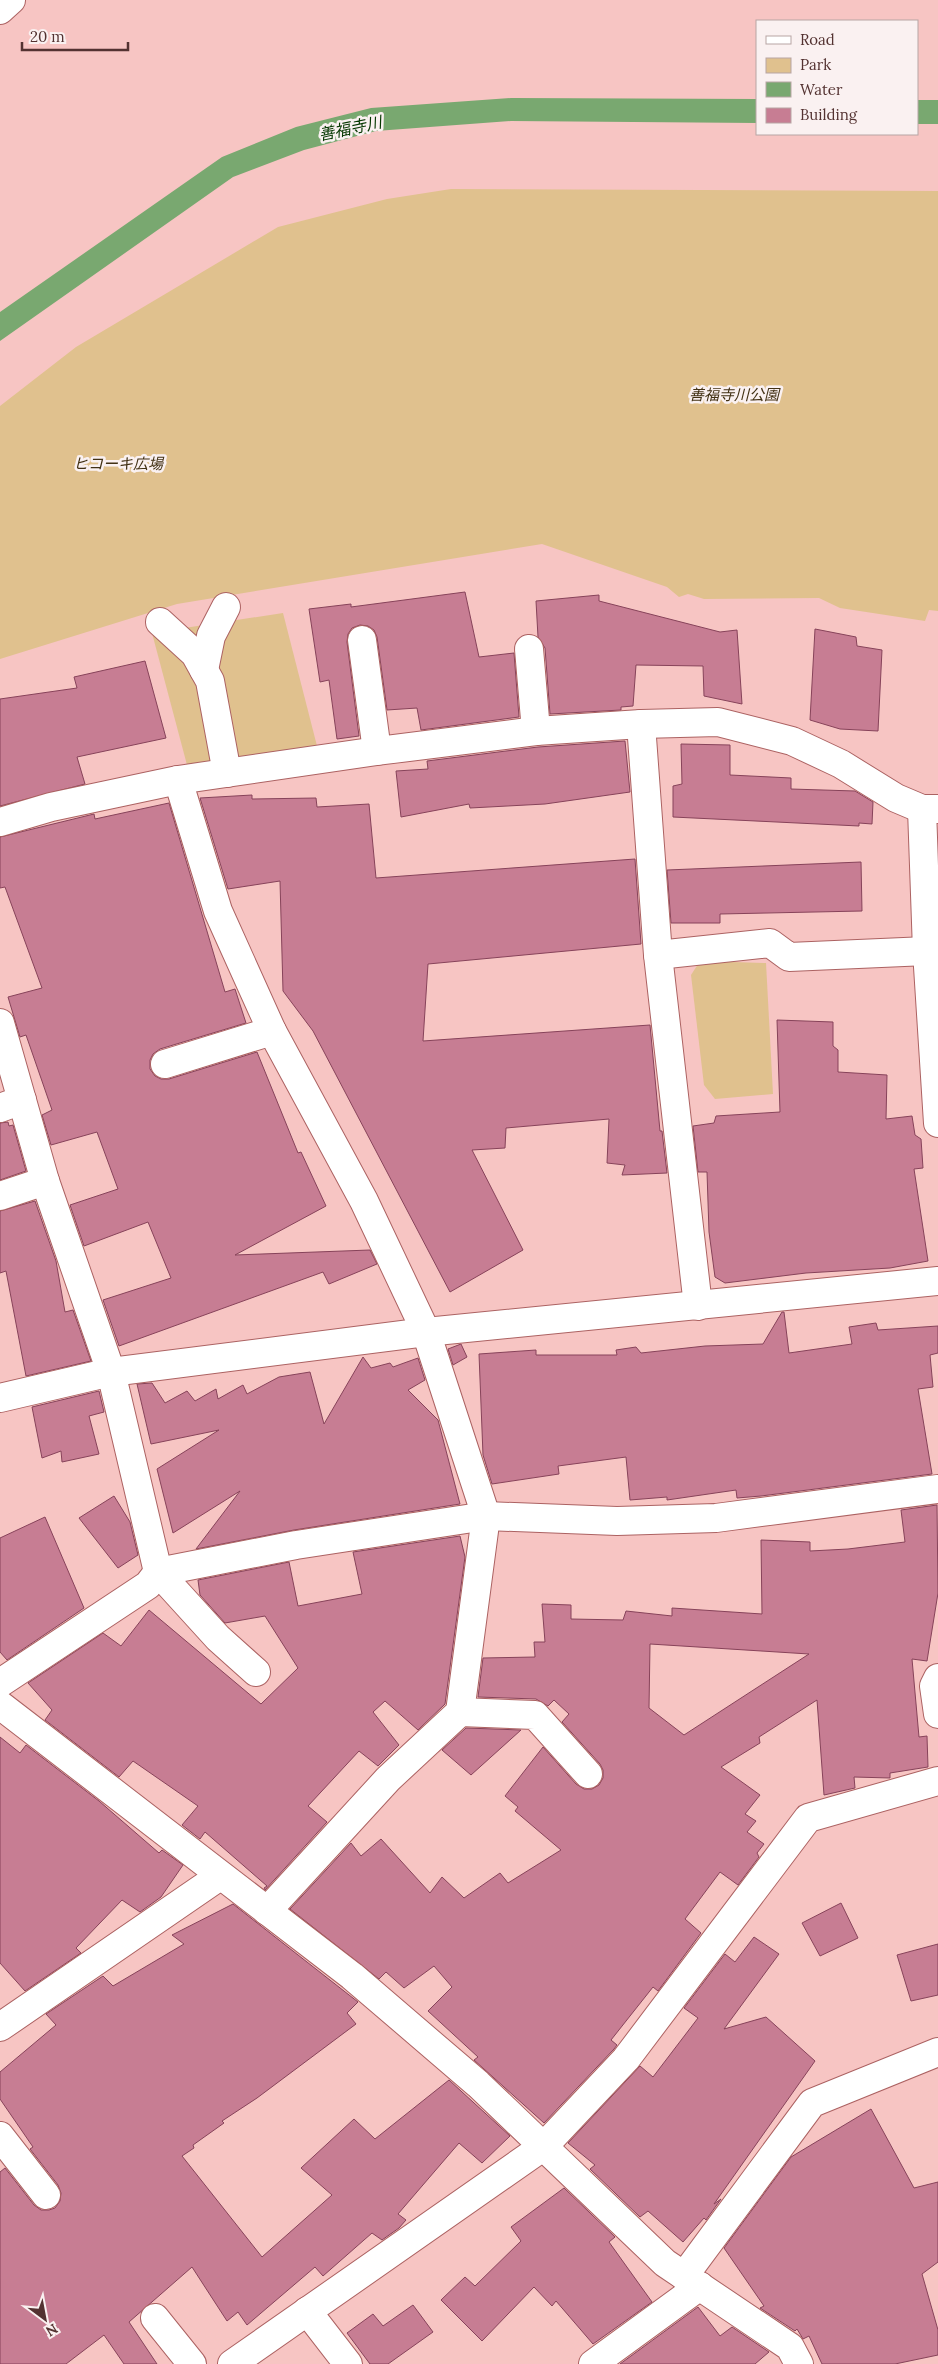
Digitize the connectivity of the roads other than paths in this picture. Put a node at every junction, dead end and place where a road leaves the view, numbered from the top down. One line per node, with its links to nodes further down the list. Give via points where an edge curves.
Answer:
1 (11, 0): 2 (street)
2 (0, 10)
3 (226, 607): 7 (street, via 210,636)
4 (160, 622): 7 (street, via 196,654)
5 (362, 640): 10 (street)
6 (529, 649): 9 (street)
7 (204, 670): 11 (street, via 210,680)
8 (641, 724): 9 (street); 13 (street, via 718,722 792,741 841,764 896,798); 16 (street)
9 (536, 730): 10 (street)
10 (377, 751): 11 (street)
11 (227, 773): 12 (street)
12 (178, 780): 14 (street); 18 (street, via 218,911)
13 (930, 809): 15 (street)
14 (0, 822)
15 (927, 951): 16 (street, via 789,957 770,943); 21 (street)
16 (658, 955): 25 (street)
17 (0, 1023): 20 (street)
18 (272, 1031): 19 (street); 26 (street, via 364,1201)
19 (165, 1064)
20 (11, 1104): 22 (street)
21 (938, 1123)
22 (45, 1181): 23 (street); 27 (street)
23 (0, 1196)
24 (938, 1281): 25 (street)
25 (698, 1306): 26 (street)
26 (426, 1332): 27 (street); 30 (street)
27 (111, 1372): 28 (street); 31 (street)
28 (0, 1398)
29 (938, 1489): 30 (street, via 716,1518 617,1521)
30 (486, 1516): 31 (street, via 296,1545); 36 (street)
31 (158, 1572): 32 (street, via 218,1638); 34 (street, via 148,1585)
32 (256, 1672)
33 (938, 1678): 37 (street, via 934,1686)
34 (0, 1683)
35 (0, 1705): 40 (street)
36 (460, 1712): 38 (street, via 534,1715); 41 (street, via 388,1779)
37 (938, 1714)
38 (588, 1774)
39 (938, 1781): 45 (street, via 808,1818 626,2059)
40 (220, 1876): 41 (street); 42 (street)
41 (267, 1911): 45 (street, via 352,1976 478,2084)
42 (0, 2027)
43 (938, 2052): 47 (street, via 812,2103)
44 (0, 2136): 46 (street)
45 (544, 2146): 47 (street, via 665,2263); 48 (street)
46 (46, 2195)
47 (692, 2281): 53 (street); 54 (street, via 790,2348)
48 (307, 2311): 51 (street); 52 (street)
49 (156, 2318): 50 (street)
50 (192, 2364)
51 (232, 2364)
52 (348, 2364)
53 (593, 2364)
54 (799, 2364)

